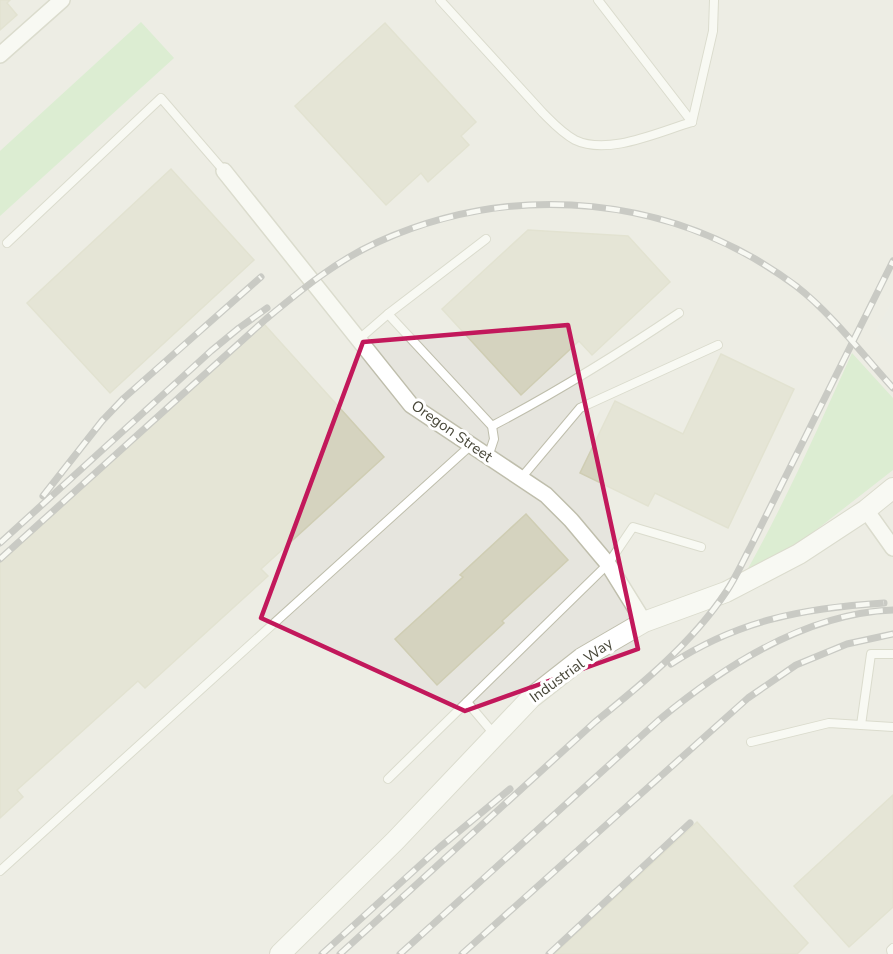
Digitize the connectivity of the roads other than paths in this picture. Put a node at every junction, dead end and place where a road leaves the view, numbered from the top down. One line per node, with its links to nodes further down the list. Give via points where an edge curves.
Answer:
1 (62, 0): 5 (street)
2 (440, 0): 6 (lane, via 558,129 574,139 590,145 620,144)
3 (598, 0): 6 (lane)
4 (714, 0): 6 (lane, via 713,31)
5 (0, 55)
6 (692, 122)
7 (224, 171): 9 (lane, via 161,98); 12 (street, Oregon Street)
8 (486, 239): 10 (lane)
9 (7, 243)
10 (388, 314): 12 (lane); 14 (lane)
11 (679, 314): 14 (lane, via 611,359)
12 (358, 339): 15 (street, Oregon Street, via 411,405)
13 (718, 345): 17 (lane, via 580,408)
14 (492, 426): 16 (lane, via 494,439)
15 (470, 446): 16 (street, Oregon Street); 31 (lane)
16 (488, 457): 17 (street, Oregon Street)
17 (522, 477): 22 (street, Oregon Street, via 571,520)
18 (893, 488): 19 (street, Industrial Way)
19 (866, 510): 21 (street); 23 (street, Industrial Way, via 799,554 726,592)
20 (701, 547): 22 (lane, via 633,528)
21 (893, 548)
22 (608, 564): 23 (street, Oregon Street); 25 (lane)
23 (644, 622): 28 (street, Industrial Way, via 582,658 531,698)
24 (893, 654): 26 (lane, via 871,654)
25 (467, 702): 28 (lane); 30 (lane)
26 (861, 725): 27 (lane); 29 (lane, via 829,723)
27 (893, 727)
28 (495, 735): 33 (street, Industrial Way)
29 (751, 742)
30 (388, 779)
31 (0, 871)
32 (893, 948): 34 (lane)
33 (280, 954)
34 (892, 954)

